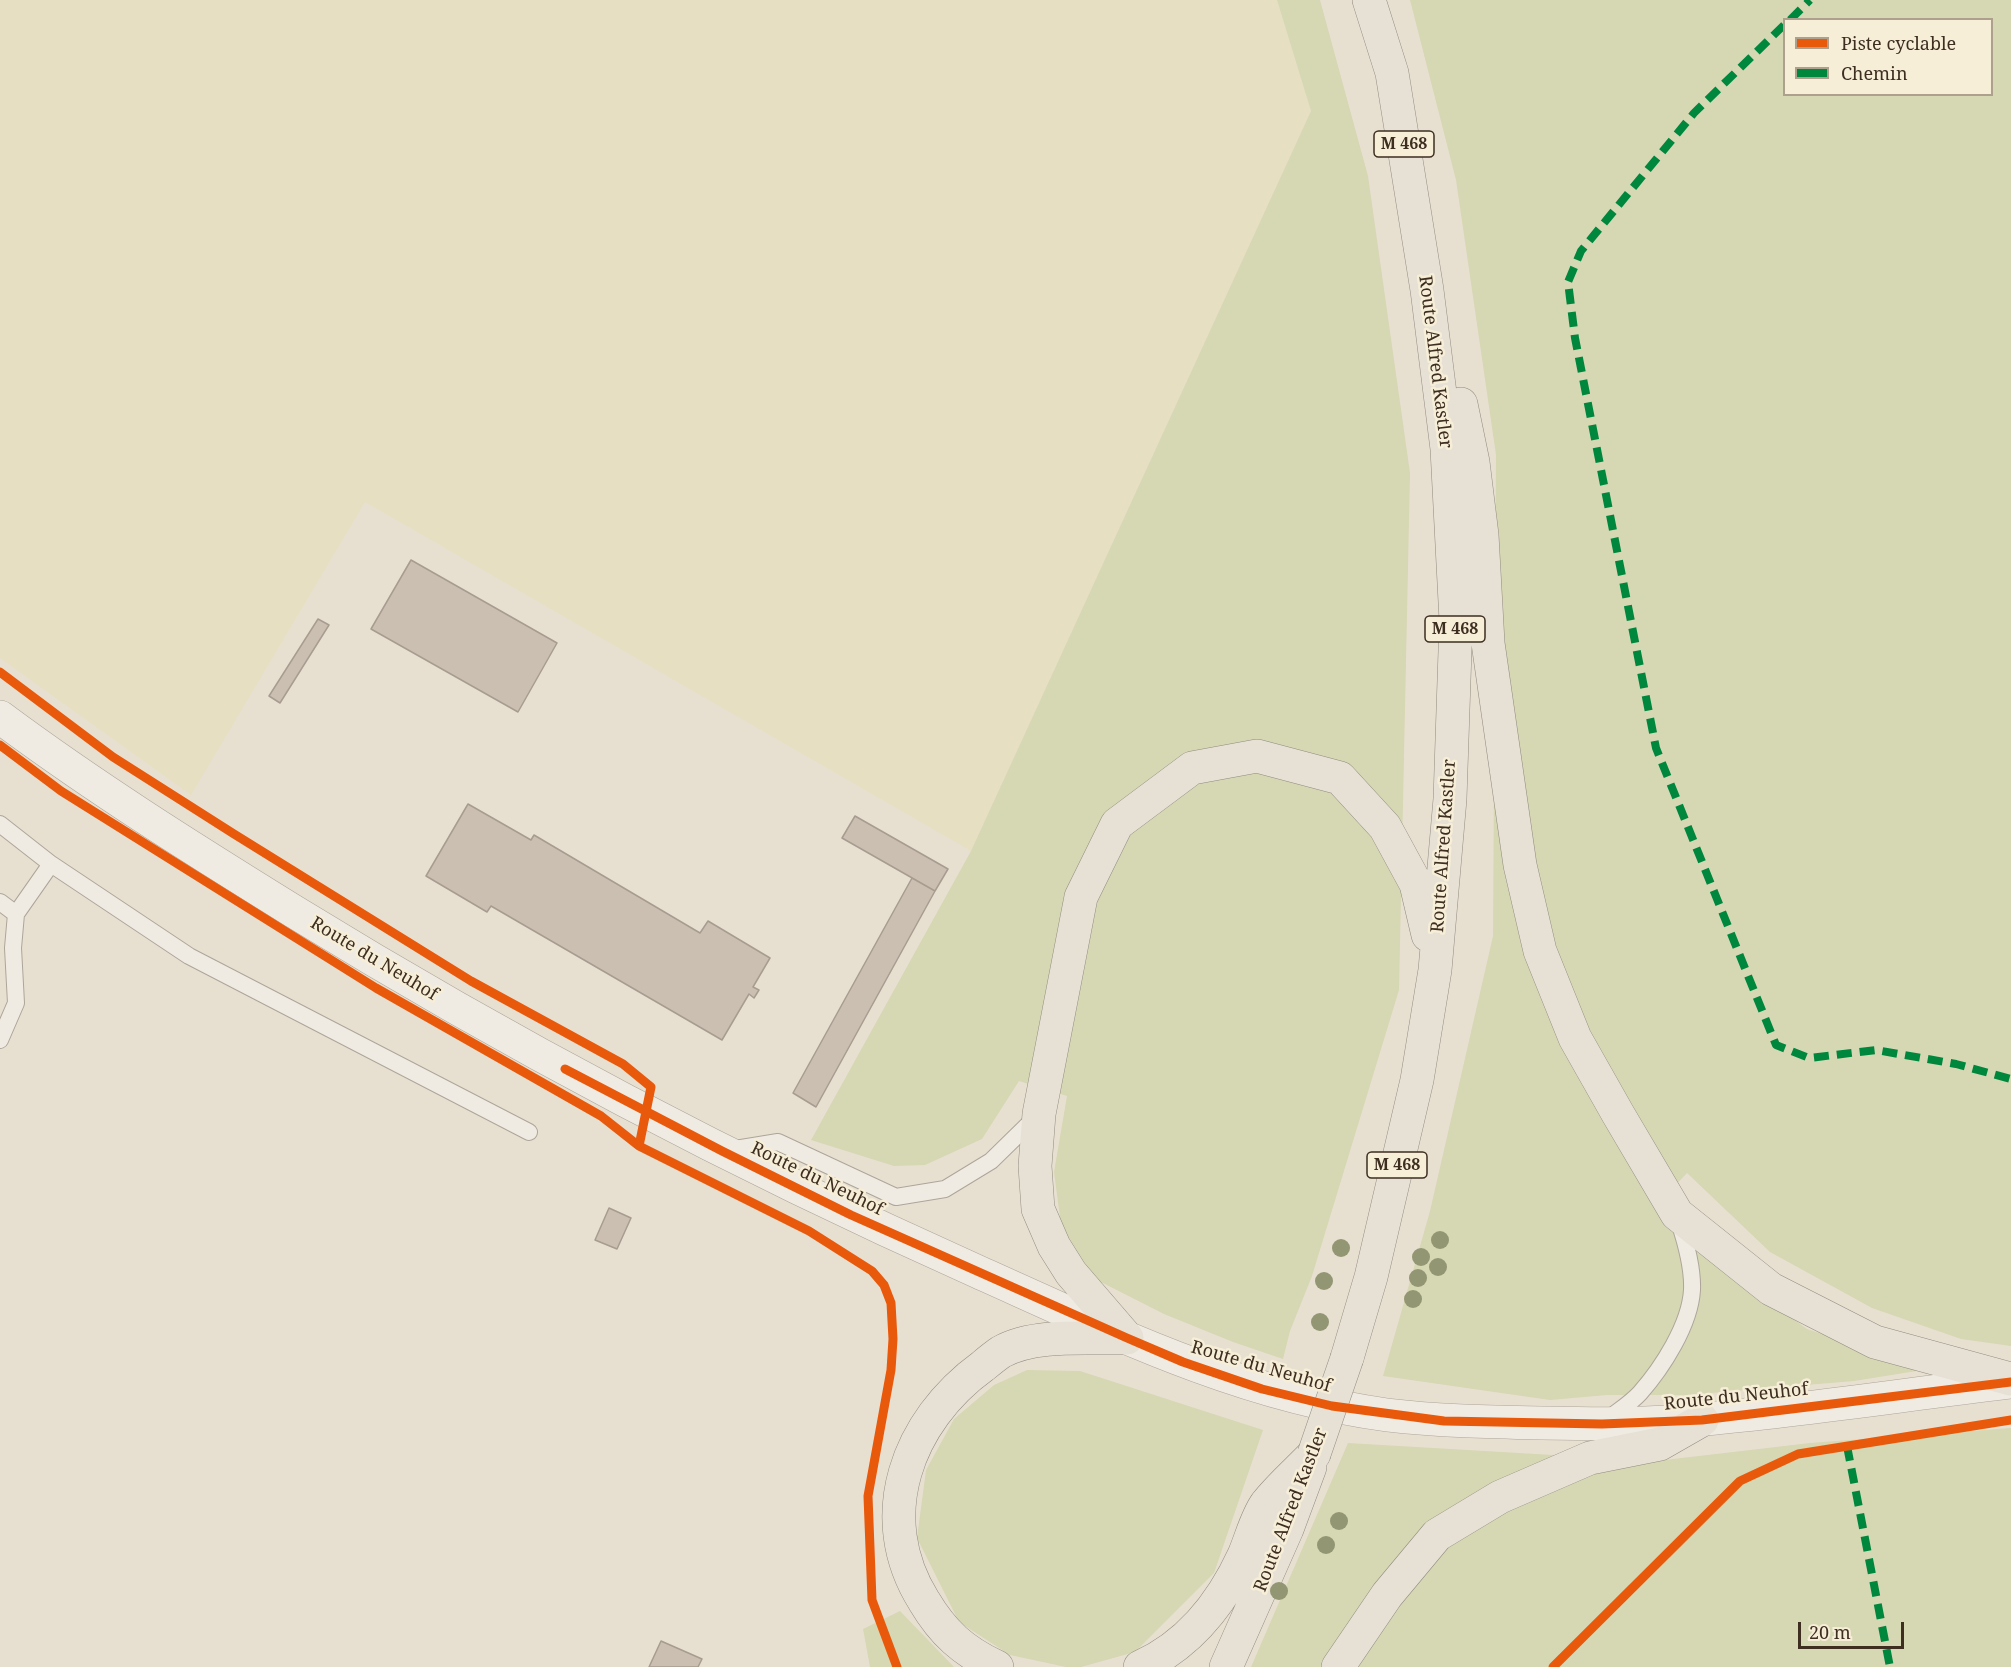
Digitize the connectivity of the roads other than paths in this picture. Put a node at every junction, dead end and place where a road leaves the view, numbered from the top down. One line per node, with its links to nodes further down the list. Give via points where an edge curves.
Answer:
1 (1369, 0): 2 (main road, Route Alfred Kastler / M 468, via 1392,73)
2 (1427, 290): 8 (main road, Route Alfred Kastler / M 468, via 1447,448 1456,621 1450,799); 13 (main road, via 1455,377 1473,462 1488,643 1520,865 1540,951 1575,1038)
3 (0, 717): 12 (street, Route du Neuhof, via 178,840 338,939 494,1030)
4 (0, 824): 5 (lane)
5 (51, 864): 7 (lane); 11 (lane, via 189,956)
6 (0, 902): 7 (lane)
7 (16, 914): 9 (lane, via 16,1003)
8 (1435, 970): 10 (main road, via 1416,884 1385,827 1340,778 1257,756 1192,768 1117,824 1081,897); 18 (main road, Route Alfred Kastler / M 468, bridge, via 1417,1080 1373,1266)
9 (0, 1040)
10 (1039, 1114): 12 (lane, via 991,1161 945,1189 896,1197 778,1142); 14 (main road, via 1035,1166 1038,1209 1071,1273)
11 (530, 1132)
12 (722, 1151): 14 (street, Route du Neuhof, via 851,1215)
13 (1677, 1214): 15 (main road, via 1771,1289 1875,1342); 17 (lane, via 1688,1252 1692,1291 1683,1327 1663,1364 1638,1395)
14 (1127, 1338): 17 (street, Route du Neuhof, via 1262,1389 1332,1406 1444,1421); 19 (main road, via 1055,1339 1025,1343 1001,1352 942,1401 918,1436 899,1501 899,1536 906,1565 918,1592 953,1640)
15 (2011, 1380): 16 (street, Route du Neuhof)
16 (1702, 1420): 17 (street, Route du Neuhof); 22 (main road, via 1660,1444 1590,1458 1500,1497 1437,1535 1387,1595)
17 (1602, 1424)
18 (1314, 1454): 20 (main road, via 1265,1505 1220,1600 1189,1634 1158,1659); 21 (main road, Route Alfred Kastler, via 1283,1539)
19 (997, 1667)
20 (1140, 1667)
21 (1226, 1667)
22 (1338, 1667)

